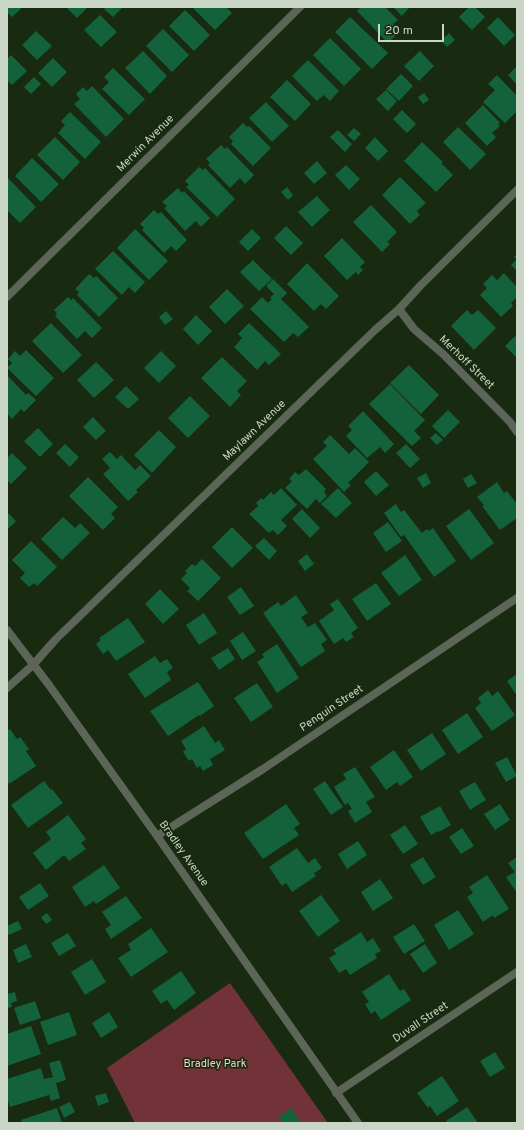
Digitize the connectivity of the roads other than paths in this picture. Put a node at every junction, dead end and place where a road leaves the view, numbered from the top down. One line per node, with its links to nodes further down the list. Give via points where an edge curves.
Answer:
1 (300, 7): 3 (street, Merwin Avenue)
2 (517, 190): 4 (street, Maylawn Avenue)
3 (7, 297)
4 (399, 309): 5 (street, Merhoff Street, via 414,328 443,354); 8 (street, Maylawn Avenue, via 55,640)
5 (517, 432)
6 (517, 598): 10 (street, Penguin Street, via 263,769)
7 (7, 630): 8 (street, Bradley Avenue)
8 (33, 665): 9 (street, Maylawn Avenue); 10 (street, Bradley Avenue)
9 (7, 688)
10 (157, 836): 12 (street, Bradley Avenue)
11 (517, 972): 12 (street, Duvall Street)
12 (336, 1093): 13 (street, Bradley Avenue)
13 (358, 1123)

